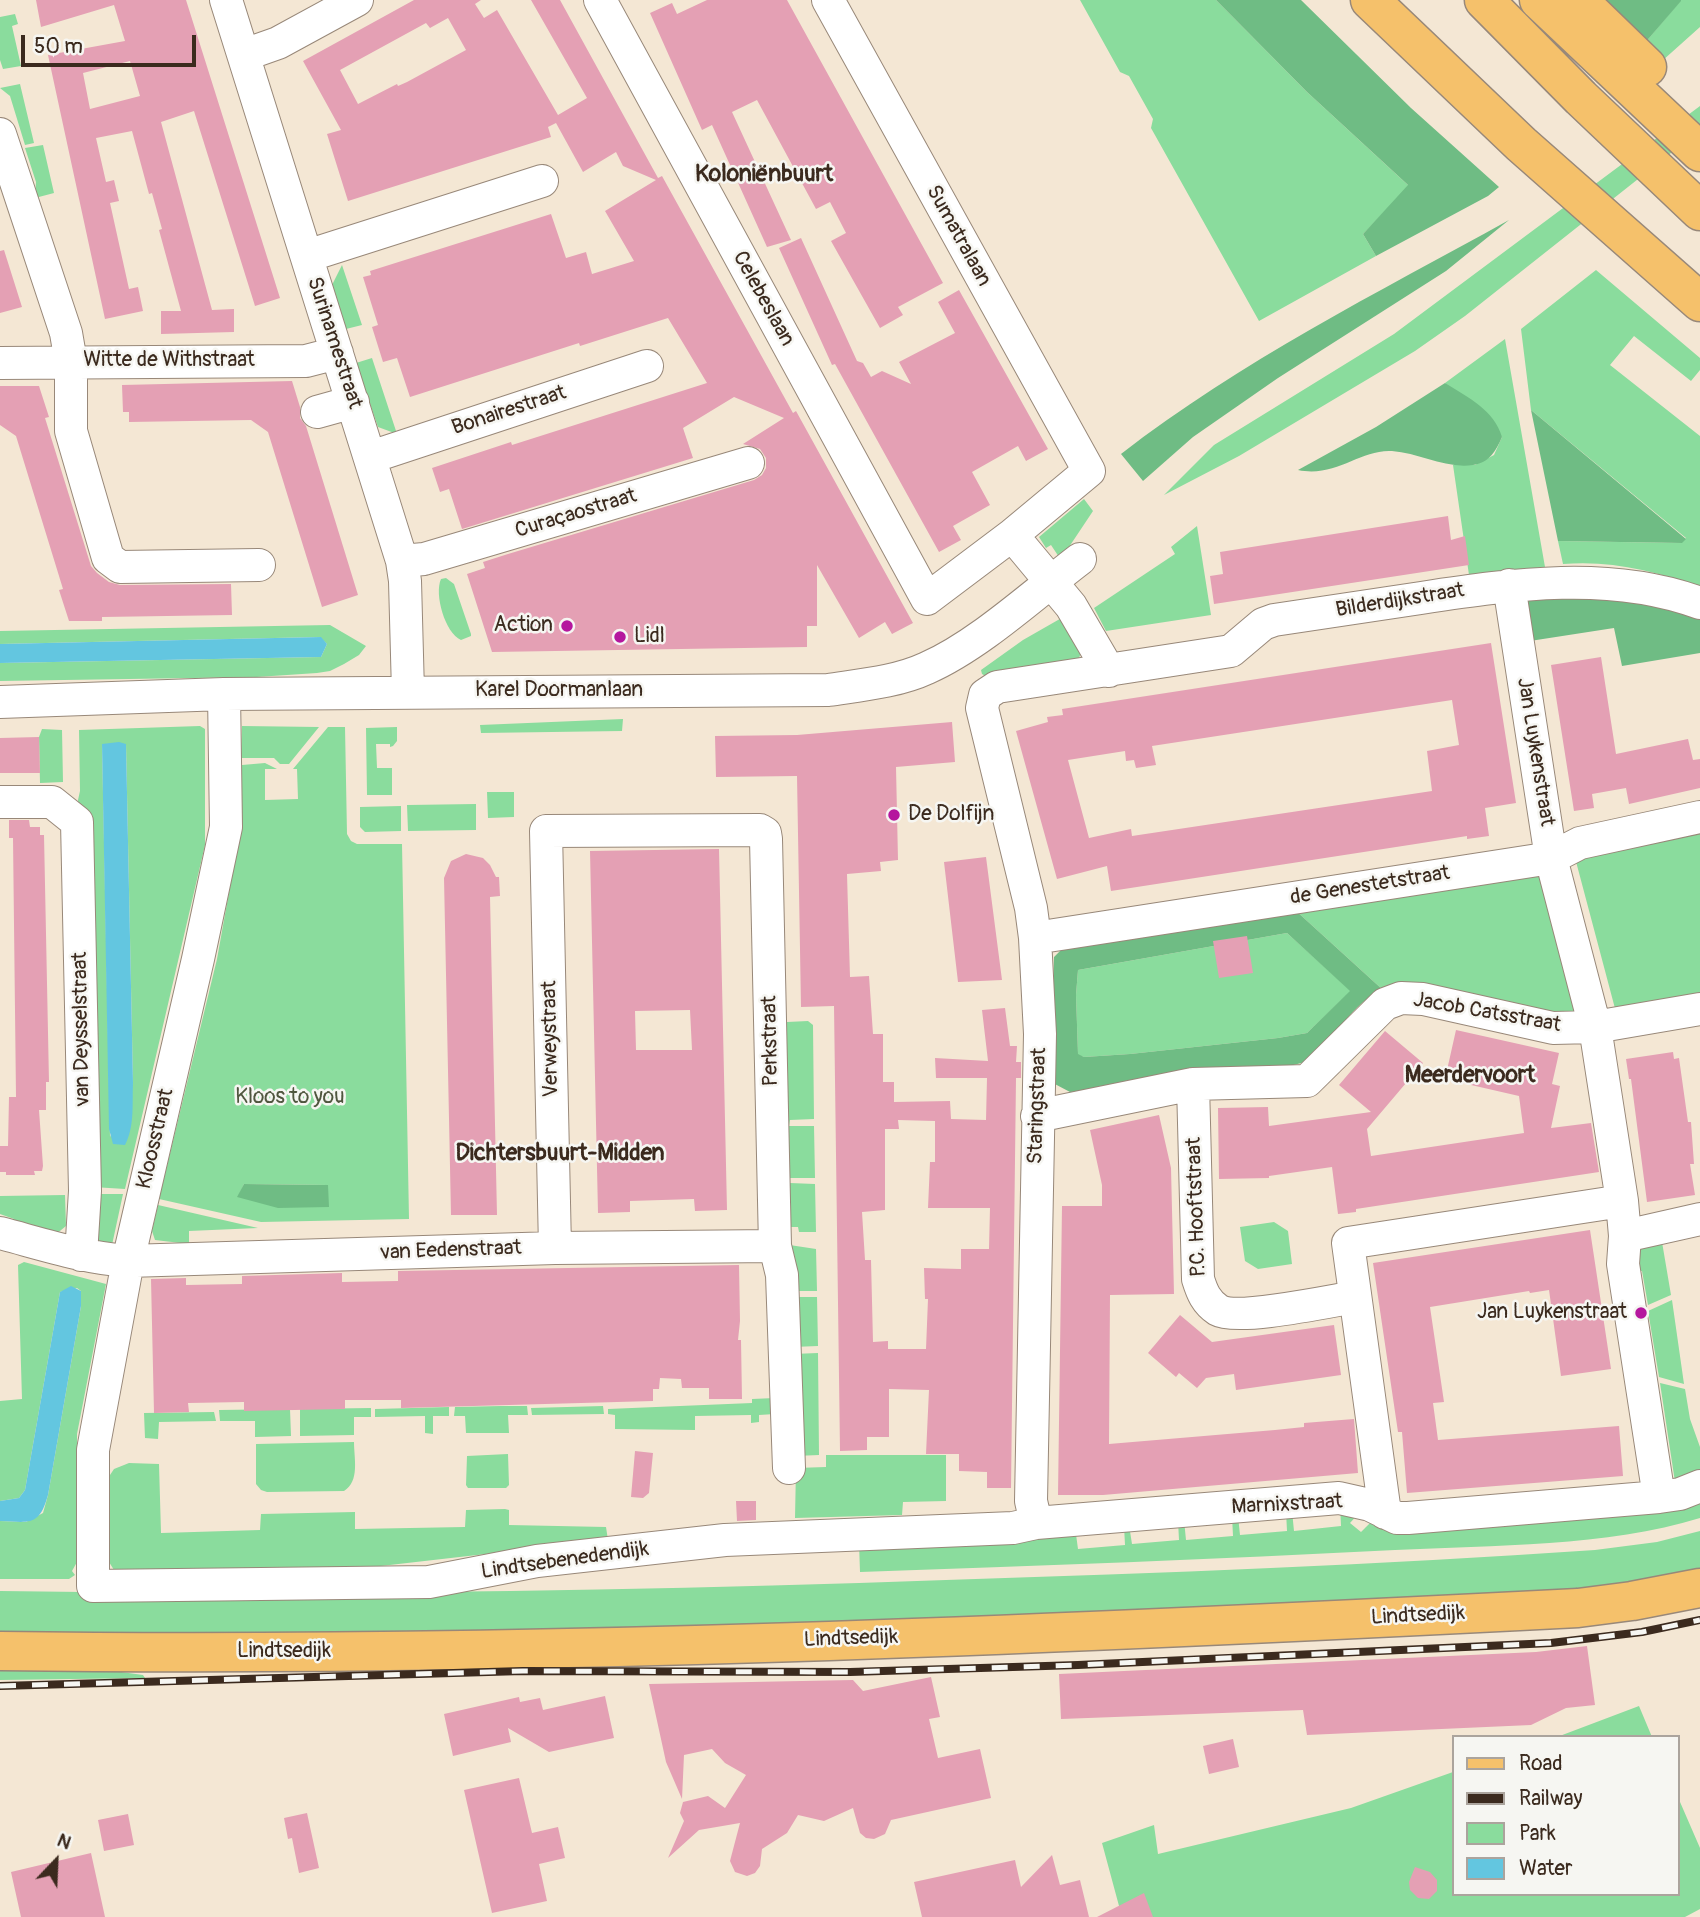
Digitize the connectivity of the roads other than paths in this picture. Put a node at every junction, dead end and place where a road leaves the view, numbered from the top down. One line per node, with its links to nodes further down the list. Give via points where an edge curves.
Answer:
1 (226, 0): 9 (street, Surinamestraat)
2 (356, 0): 9 (street, via 278,43)
3 (600, 0): 26 (street, Celebeslaan, via 927,599)
4 (828, 0): 26 (street, Sumatralaan, via 1089,471)
5 (1370, 0): 17 (main road, via 1521,144)
6 (1484, 0): 15 (main road)
7 (1539, 0): 10 (main road)
8 (1578, 0): 10 (main road)
9 (244, 55): 16 (street, Surinamestraat)
10 (1624, 64): 11 (main road); 13 (main road)
11 (1700, 119)
12 (0, 134): 19 (street, via 66,333)
13 (1700, 152)
14 (542, 181): 16 (street)
15 (1700, 211)
16 (307, 256): 18 (street, Surinamestraat)
17 (1700, 302)
18 (337, 353): 19 (street, Witte de Withstraat, via 306,360); 22 (street, Surinamestraat)
19 (71, 362): 20 (street, Witte de Withstraat); 29 (street, via 71,431 108,558 120,568)
20 (0, 363)
21 (647, 366): 24 (street, Bonairestraat)
22 (353, 402): 23 (street); 24 (street, Surinamestraat)
23 (317, 412)
24 (371, 457): 28 (street, Surinamestraat)
25 (748, 463): 28 (street, Curaçaostraat, via 440,555)
26 (1012, 535): 30 (street)
27 (1080, 559): 30 (street, Karel Doormanlaan)
28 (402, 561): 34 (street, Surinamestraat)
29 (259, 565)
30 (1051, 581): 33 (street); 34 (street, Karel Doormanlaan, via 957,652 927,668 871,684 828,690)
31 (1509, 585): 32 (street, Bilderdijkstraat, via 1630,585); 33 (street, Bilderdijkstraat, via 1274,620 1231,650); 41 (street, Jan Luykenstraat)
32 (1700, 603)
33 (1109, 671): 36 (street, Bilderdijkstraat, via 997,687)
34 (408, 692): 35 (street, Karel Doormanlaan)
35 (224, 694): 37 (street, Karel Doormanlaan); 54 (street, Kloosstraat, via 226,827)
36 (985, 695): 42 (street, Staringstraat, via 982,708)
37 (0, 702)
38 (0, 802): 53 (street, van Deysselstraat, via 52,802 77,822 85,1191)
39 (1700, 817): 41 (street, de Genestetstraat, via 1580,843)
40 (546, 831): 51 (street, Perkstraat, via 765,833); 52 (street, Verweystraat)
41 (1551, 858): 42 (street, de Genestetstraat); 44 (street, Jan Luykenstraat)
42 (1035, 938): 46 (street, Staringstraat, via 1040,1034)
43 (1700, 1009): 44 (street, Jacob Catsstraat)
44 (1595, 1027): 45 (street, Jacob Catsstraat, via 1553,1028 1401,998 1385,1004 1307,1081); 47 (street, Jan Luykenstraat)
45 (1193, 1084): 46 (street, Jacob Catsstraat); 55 (street, P.C. Hooftstraat, via 1198,1279 1205,1299 1220,1312 1241,1315)
46 (1037, 1116): 60 (street, Staringstraat, via 1031,1501)
47 (1622, 1201): 50 (street, Jan Luykenstraat); 55 (street, via 1348,1243)
48 (1700, 1219): 50 (street)
49 (0, 1233): 53 (street, van Eedenstraat)
50 (1625, 1236): 58 (street, Jan Luykenstraat, via 1623,1264)
51 (775, 1246): 52 (street, van Eedenstraat); 56 (street, Perkstraat, via 782,1275)
52 (555, 1248): 54 (street, van Eedenstraat)
53 (82, 1255): 54 (street, van Eedenstraat)
54 (128, 1261): 61 (street, Kloosstraat, via 93,1450)
55 (1356, 1297): 59 (street)
56 (789, 1468)
57 (1700, 1486): 58 (street, Marnixstraat)
58 (1659, 1497): 59 (street, Marnixstraat, via 1408,1518)
59 (1385, 1513): 60 (street, Marnixstraat, via 1339,1498)
60 (1036, 1523): 61 (street, Lindtsebenedendijk, via 1013,1528 725,1540 537,1562 429,1582)
61 (93, 1586)
62 (1700, 1588): 63 (main road, Lindtsedijk, via 1578,1608 1055,1632 305,1653)
63 (0, 1651)

